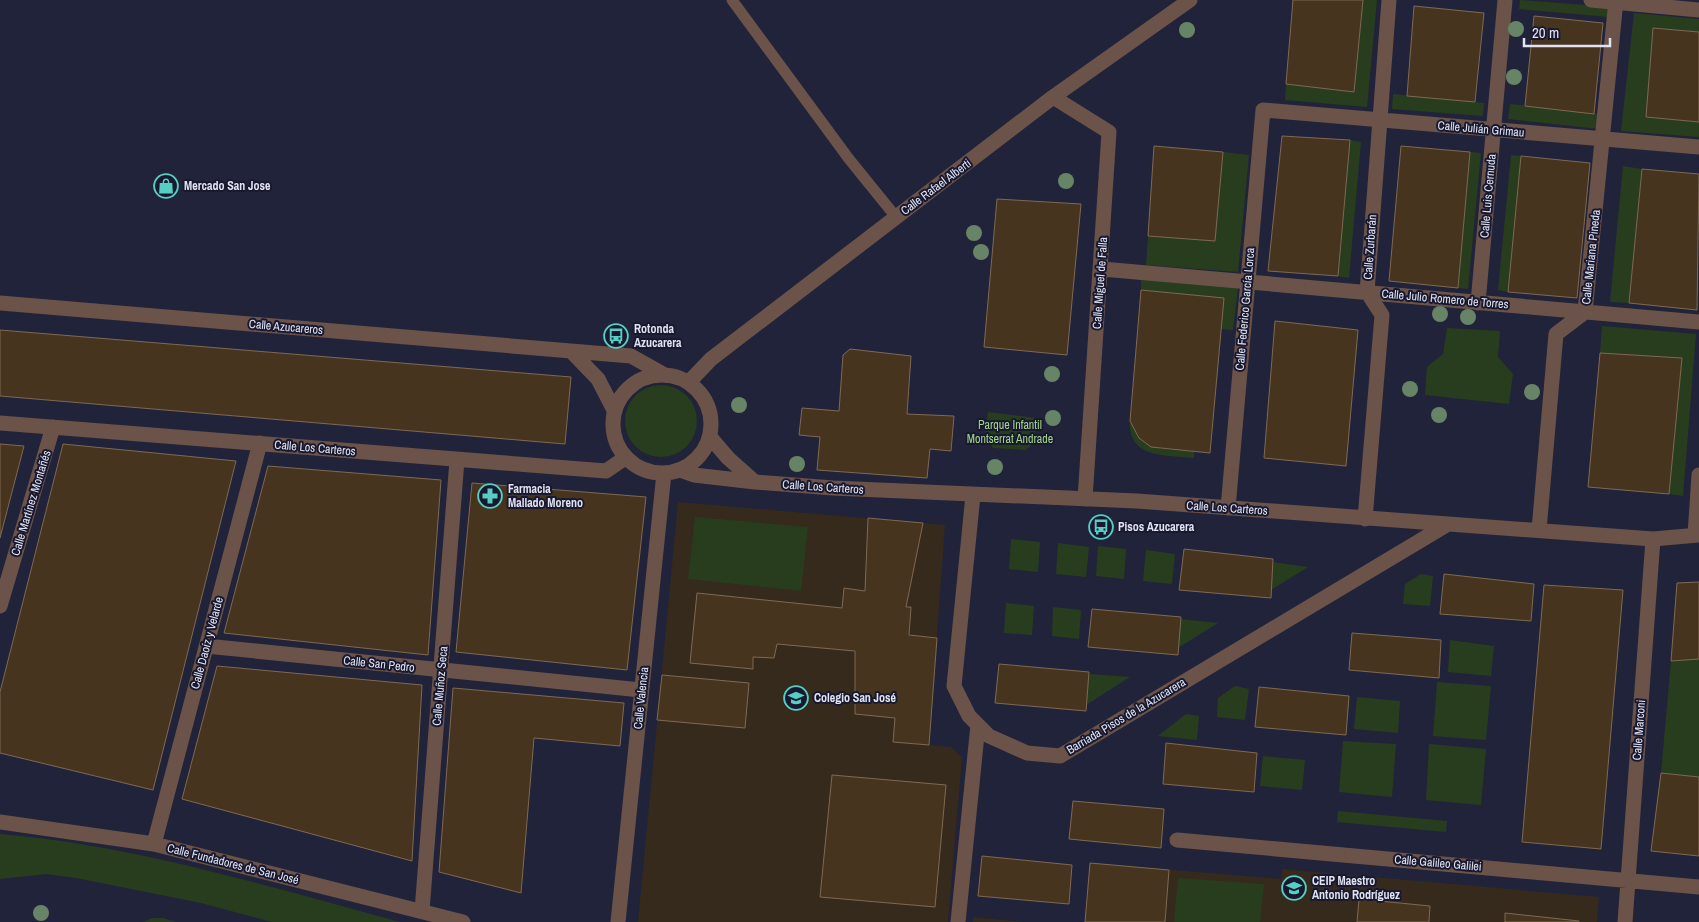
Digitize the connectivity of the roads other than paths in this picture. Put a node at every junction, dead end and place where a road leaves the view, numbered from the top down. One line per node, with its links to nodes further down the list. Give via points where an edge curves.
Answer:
1 (732, 0): 14 (lane, via 849,159)
2 (1190, 0): 8 (street, Calle Rafael Alberti)
3 (1389, 0): 10 (street, Calle Zurbarán)
4 (1506, 0): 11 (street, Calle Luis Cernuda)
5 (1591, 0): 6 (street)
6 (1616, 1): 7 (street); 12 (street, Calle Mariana Pineda)
7 (1699, 10)
8 (1054, 97): 14 (street, Calle Rafael Alberti); 15 (street, Calle Miguel de Falla, via 1109,132)
9 (1263, 110): 10 (street, Calle Julián Grimau); 16 (street, Calle Federico García Lorca)
10 (1380, 120): 11 (street, Calle Julián Grimau); 17 (street, Calle Zurbarán)
11 (1494, 130): 12 (street, Calle Julián Grimau); 18 (street, Calle Luis Cernuda)
12 (1602, 140): 13 (street, Calle Julián Grimau); 20 (street, Calle Mariana Pineda)
13 (1699, 147)
14 (896, 217): 24 (street, Calle Rafael Alberti, via 711,359)
15 (1102, 268): 16 (street, Calle Julio Romero de Torres); 37 (street, Calle Miguel de Falla)
16 (1248, 281): 17 (street, Calle Julio Romero de Torres); 38 (street, Calle Federico García Lorca)
17 (1367, 292): 18 (street, Calle Julio Romero de Torres); 39 (street, Calle Zurbarán, via 1382,315)
18 (1478, 302): 20 (street, Calle Julio Romero de Torres)
19 (0, 303): 22 (street, Calle Azucareros)
20 (1585, 312): 21 (street, Calle Julio Romero de Torres); 41 (street, Calle Mariana Pineda, via 1556,334)
21 (1699, 322)
22 (572, 351): 23 (street, Calle Azucareros, via 631,356); 25 (street, via 598,379)
23 (663, 374): 24 (street); 25 (street, via 640,378 627,387)
24 (689, 382): 28 (street, via 704,396 711,416)
25 (614, 410): 30 (street, via 612,431)
26 (0, 423): 27 (street, Calle Los Carteros)
27 (53, 428): 29 (street, Calle Los Carteros); 44 (street, Calle Martínez Montañés)
28 (710, 437): 32 (street, via 697,459); 35 (street)
29 (260, 443): 31 (street, Calle Los Carteros); 45 (street, Calle Daoíz y Velarde)
30 (625, 458): 31 (street, Calle Los Carteros, via 606,471); 33 (street, via 634,465)
31 (457, 460): 46 (street, Calle Muñoz Seca)
32 (680, 470): 33 (street); 35 (street, Calle Los Carteros, via 694,475)
33 (664, 473): 47 (street, Calle Valencia)
34 (1699, 475): 42 (street)
35 (755, 482): 36 (street, Calle Los Carteros)
36 (972, 495): 37 (street, Calle Los Carteros); 48 (street, Barriada Pisos de la Azucarera, via 954,686 969,716)
37 (1085, 498): 38 (street, Calle Los Carteros)
38 (1228, 508): 39 (street, Calle Los Carteros)
39 (1365, 519): 40 (street, Calle Los Carteros)
40 (1448, 524): 41 (street, Calle Los Carteros); 48 (street, Barriada Pisos de la Azucarera, via 1060,756 1027,753 989,736)
41 (1539, 530): 43 (street, Calle Los Carteros)
42 (1697, 535): 43 (street, Calle Los Carteros)
43 (1653, 538): 52 (street, Calle Marconi)
44 (0, 606)
45 (206, 646): 46 (street, Calle San Pedro); 51 (street, Calle Daoíz y Velarde)
46 (441, 671): 47 (street, Calle San Pedro); 54 (street, Calle Muñoz Seca)
47 (641, 690): 56 (street, Calle Valencia)
48 (978, 725): 57 (street)
49 (0, 822): 51 (street, Calle Fundadores de San José)
50 (1177, 840): 52 (street, Calle Galileo Galilei)
51 (154, 844): 54 (street, Calle Fundadores de San José)
52 (1629, 881): 53 (street, Calle Galileo Galilei); 58 (street, Calle Marconi)
53 (1699, 887)
54 (422, 911): 55 (street, Calle Fundadores de San José)
55 (463, 922)
56 (618, 922)
57 (958, 922)
58 (1626, 922)

